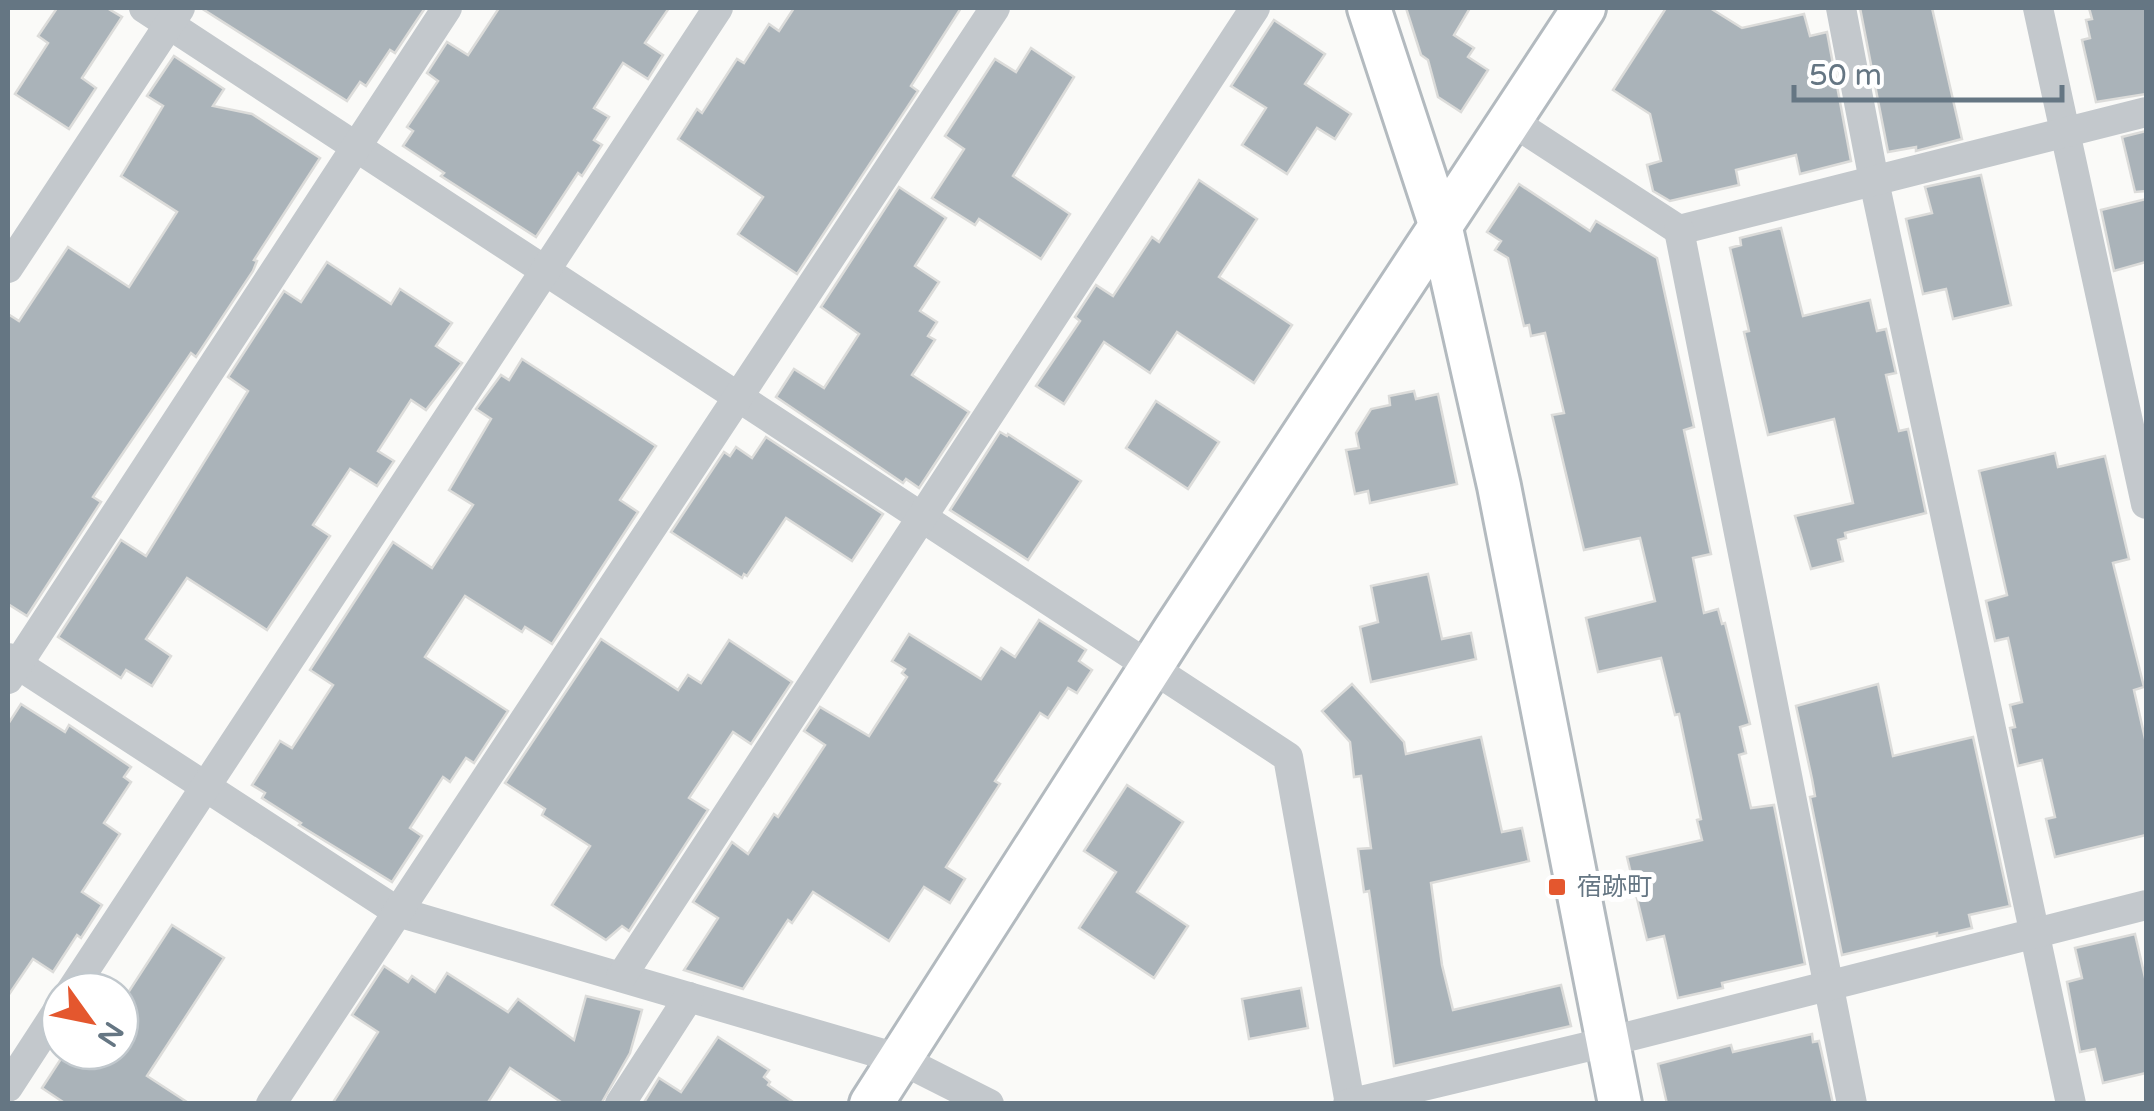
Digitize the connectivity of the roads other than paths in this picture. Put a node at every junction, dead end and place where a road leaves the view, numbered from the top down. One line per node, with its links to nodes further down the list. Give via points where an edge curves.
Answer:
1 (446, 8): 13 (street)
2 (718, 8): 18 (street)
3 (994, 8): 19 (street)
4 (1255, 8): 21 (street)
5 (1369, 8): 15 (street)
6 (1584, 8): 11 (street)
7 (1841, 8): 14 (street)
8 (2038, 8): 12 (street)
9 (164, 13): 13 (street); 17 (street)
10 (2146, 112): 12 (street)
11 (1510, 120): 15 (street); 16 (street)
12 (2066, 132): 14 (street); 20 (street)
13 (355, 146): 18 (street); 22 (street)
14 (1874, 181): 16 (street); 27 (street)
15 (1440, 224): 23 (street); 33 (street, via 1500,486)
16 (1679, 230): 30 (street)
17 (8, 268)
18 (545, 270): 19 (street); 24 (street)
19 (736, 395): 21 (street); 26 (street)
20 (2146, 504)
21 (923, 518): 23 (street); 29 (street)
22 (11, 667): 24 (street)
23 (1151, 668): 34 (street); 36 (street, via 1288,757)
24 (205, 786): 26 (street); 28 (street)
25 (2146, 904): 27 (street)
26 (398, 912): 29 (street); 37 (street)
27 (2035, 933): 30 (street); 43 (street)
28 (83, 971)
29 (620, 977): 31 (street)
30 (1830, 985): 33 (street); 42 (street)
31 (689, 997): 34 (street); 38 (street)
32 (40, 1038): 35 (street)
33 (1610, 1041): 36 (street); 41 (street)
34 (900, 1059): 39 (street); 40 (street)
35 (8, 1088)
36 (1350, 1103)
37 (271, 1104)
38 (620, 1104)
39 (871, 1104)
40 (990, 1104)
41 (1620, 1104)
42 (1852, 1104)
43 (2071, 1104)

